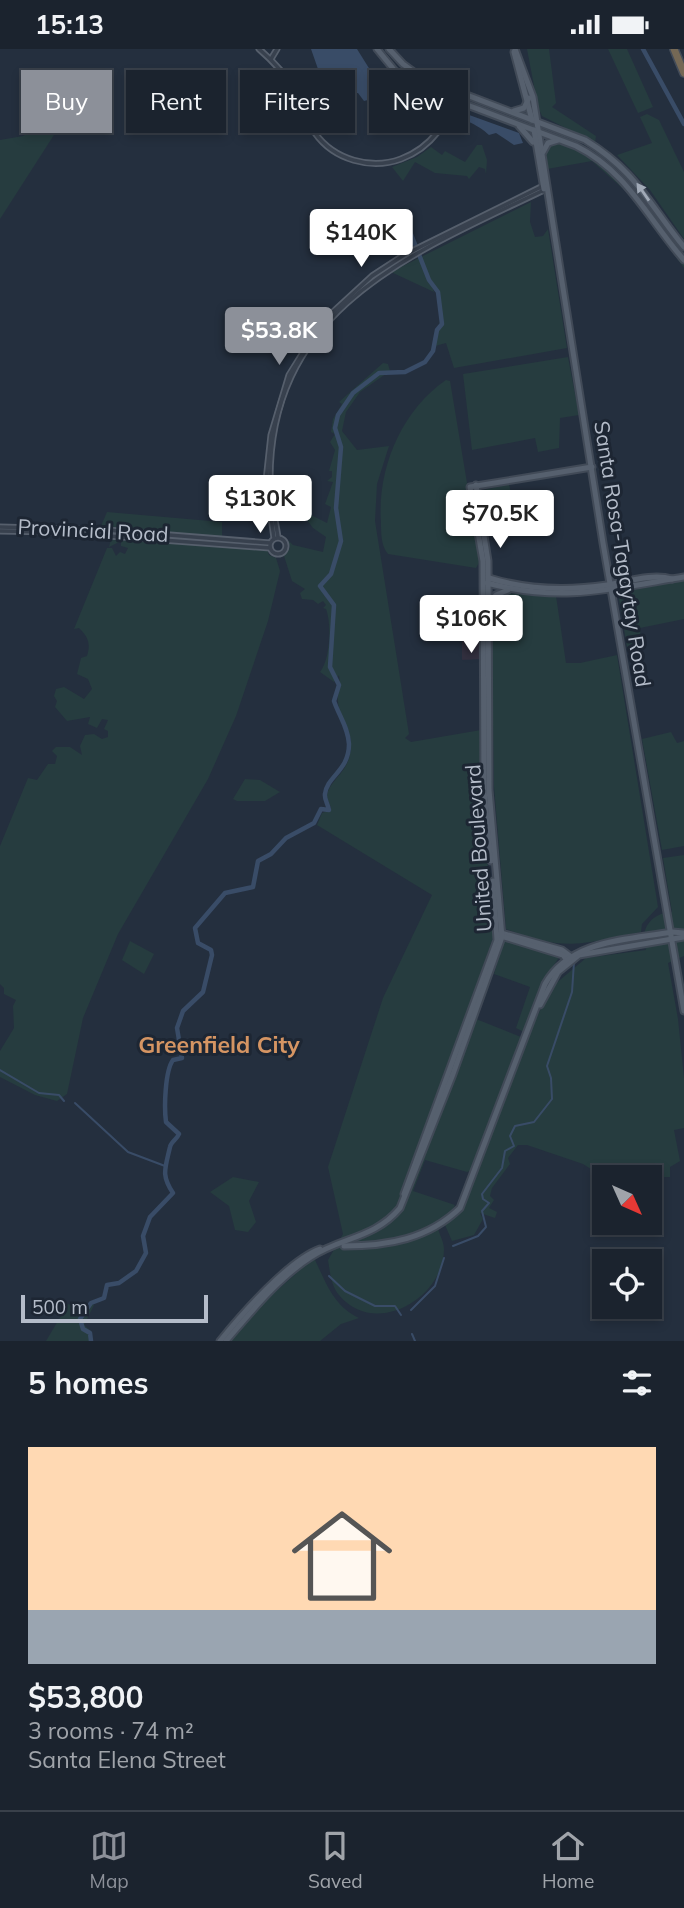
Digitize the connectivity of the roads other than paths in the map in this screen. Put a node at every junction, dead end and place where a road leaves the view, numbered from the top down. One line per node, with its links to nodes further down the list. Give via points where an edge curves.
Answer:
1 (259, 49): 7 (street)
2 (277, 49): 7 (street)
3 (377, 49): 9 (main road)
4 (389, 49): 10 (main road)
5 (514, 49): 13 (main road, Santa Rosa-Tagaytay Road); 15 (main road, Santa Rosa-Tagaytay Road)
6 (676, 49): 8 (highway); 11 (highway)
7 (271, 59): 21 (street, via 295,91 320,139 347,158 375,163 404,158)
8 (684, 63)
9 (394, 70)
10 (411, 70)
11 (684, 73)
12 (468, 95): 16 (main road)
13 (528, 98): 16 (main road, via 522,109); 17 (main road, Santa Rosa-Tagaytay Road)
14 (468, 106): 18 (main road)
15 (535, 107): 17 (main road, Santa Rosa-Tagaytay Road); 19 (main road)
16 (511, 112): 17 (main road)
17 (535, 121): 19 (main road); 20 (main road, Santa Rosa-Tagaytay Road)
18 (513, 122): 20 (main road); 26 (main road, via 531,137)
19 (552, 127): 22 (main road)
20 (536, 131): 23 (main road); 25 (main road, Santa Rosa-Tagaytay Road); 27 (main road, Santa Rosa-Tagaytay Road)
21 (436, 133)
22 (580, 138): 24 (main road); 29 (main road, one-way to 22, via 628,171)
23 (560, 140): 24 (main road); 27 (main road, via 545,146)
24 (576, 146): 30 (main road, via 616,173)
25 (537, 147): 26 (main road); 28 (main road, Santa Rosa-Tagaytay Road)
26 (536, 156): 28 (main road)
27 (543, 162): 28 (main road, Santa Rosa-Tagaytay Road)
28 (545, 186): 31 (main road, Santa Rosa-Tagaytay Road); 32 (street, Provincial Road, via 417,251 374,278 329,319 295,371 283,403 271,463 273,541)
29 (684, 247)
30 (684, 260)
31 (592, 467): 34 (main road, United Boulevard, via 473,486); 35 (main road, Santa Rosa-Tagaytay Road)
32 (0, 529)
33 (684, 577): 35 (main road, via 640,579)
34 (486, 580): 36 (main road); 37 (main road); 38 (main road, United Boulevard); 39 (main road, United Boulevard, via 484,790)
35 (611, 588): 37 (main road); 40 (main road, Santa Rosa-Tagaytay Road)
36 (509, 589): 37 (main road); 38 (main road)
37 (539, 592)
38 (489, 604): 39 (main road, United Boulevard, via 489,790)
39 (501, 935): 42 (main road); 44 (main road, United Boulevard, via 400,1208 368,1234)
40 (671, 935): 41 (main road); 42 (main road, via 588,948); 43 (main road, Santa Rosa-Tagaytay Road)
41 (684, 935)
42 (569, 958): 44 (main road, via 545,984 460,1208 414,1238)
43 (684, 1011)
44 (339, 1245): 45 (main road, via 305,1256 253,1303); 46 (main road, via 308,1259 256,1306)
45 (220, 1341)
46 (226, 1341)

